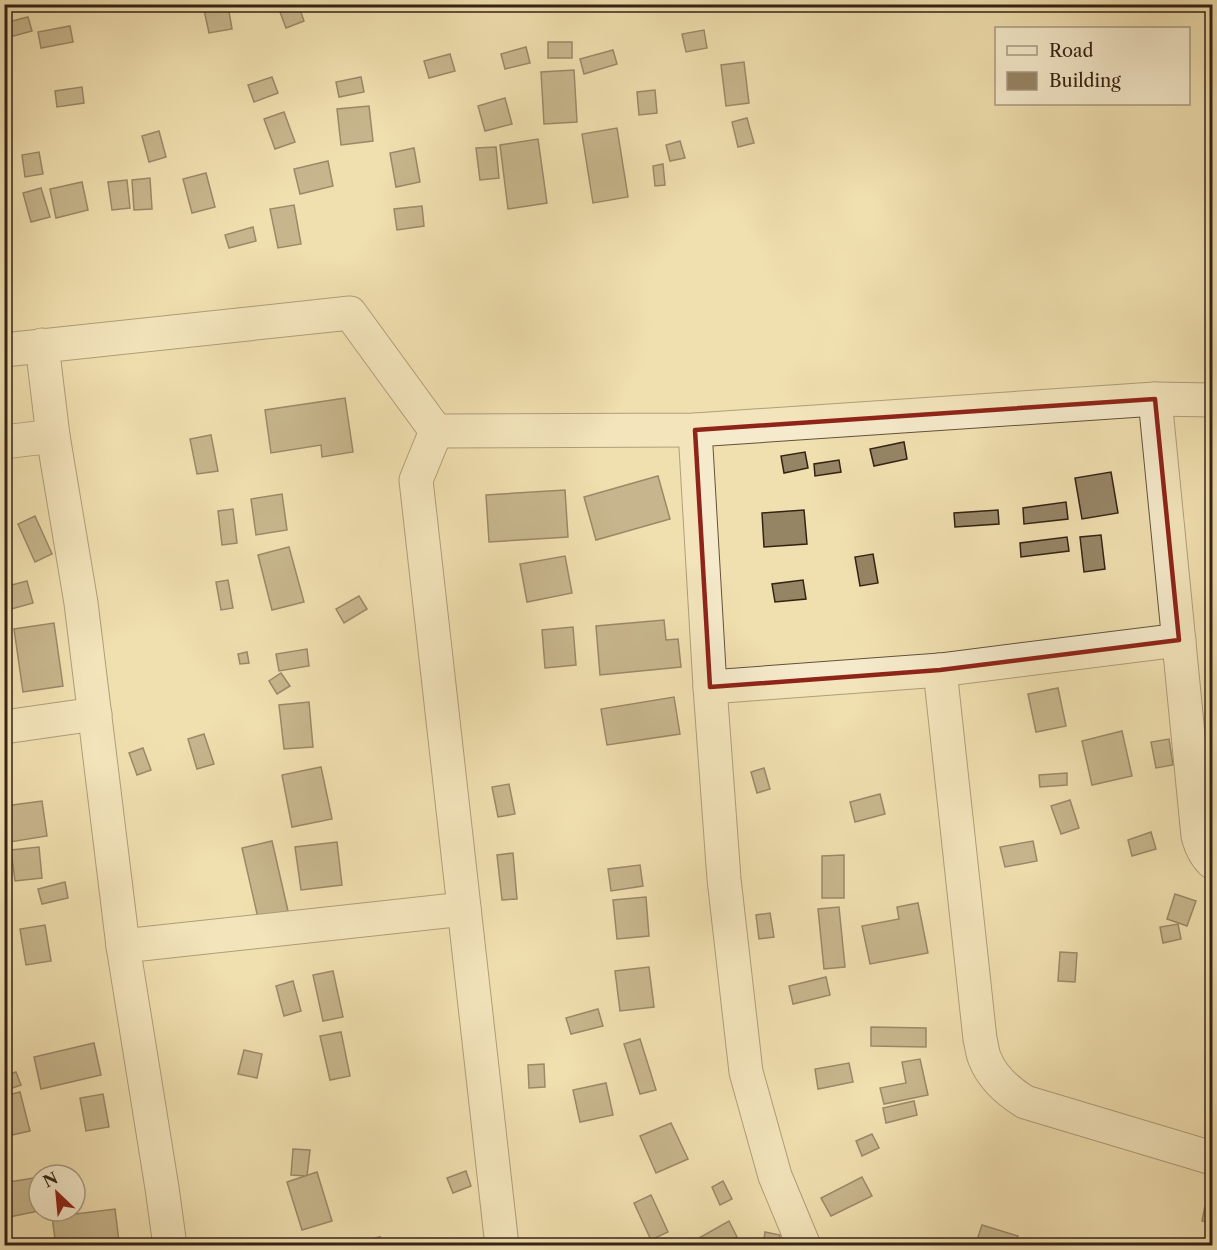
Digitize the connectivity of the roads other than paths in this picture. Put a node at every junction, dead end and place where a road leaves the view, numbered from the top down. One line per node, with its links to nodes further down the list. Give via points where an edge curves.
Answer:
1 (42, 345): 2 (street); 6 (street, via 350,312); 7 (street)
2 (4, 350)
3 (1155, 399): 4 (street); 5 (street); 9 (street)
4 (1212, 400)
5 (695, 430): 6 (street); 11 (street)
6 (436, 431): 15 (street, via 416,480)
7 (53, 436): 8 (street); 12 (street)
8 (4, 442)
9 (1179, 640): 10 (street); 14 (street, via 1197,836)
10 (940, 670): 11 (street); 17 (street, via 985,1059 1006,1088 1025,1102)
11 (710, 687): 20 (street, via 724,879 746,1072 776,1176)
12 (95, 714): 13 (street); 16 (street)
13 (4, 727)
14 (1212, 862)
15 (464, 909): 16 (street); 19 (street)
16 (123, 946): 18 (street)
17 (1212, 1158)
18 (170, 1245)
19 (502, 1245)
20 (804, 1245)

